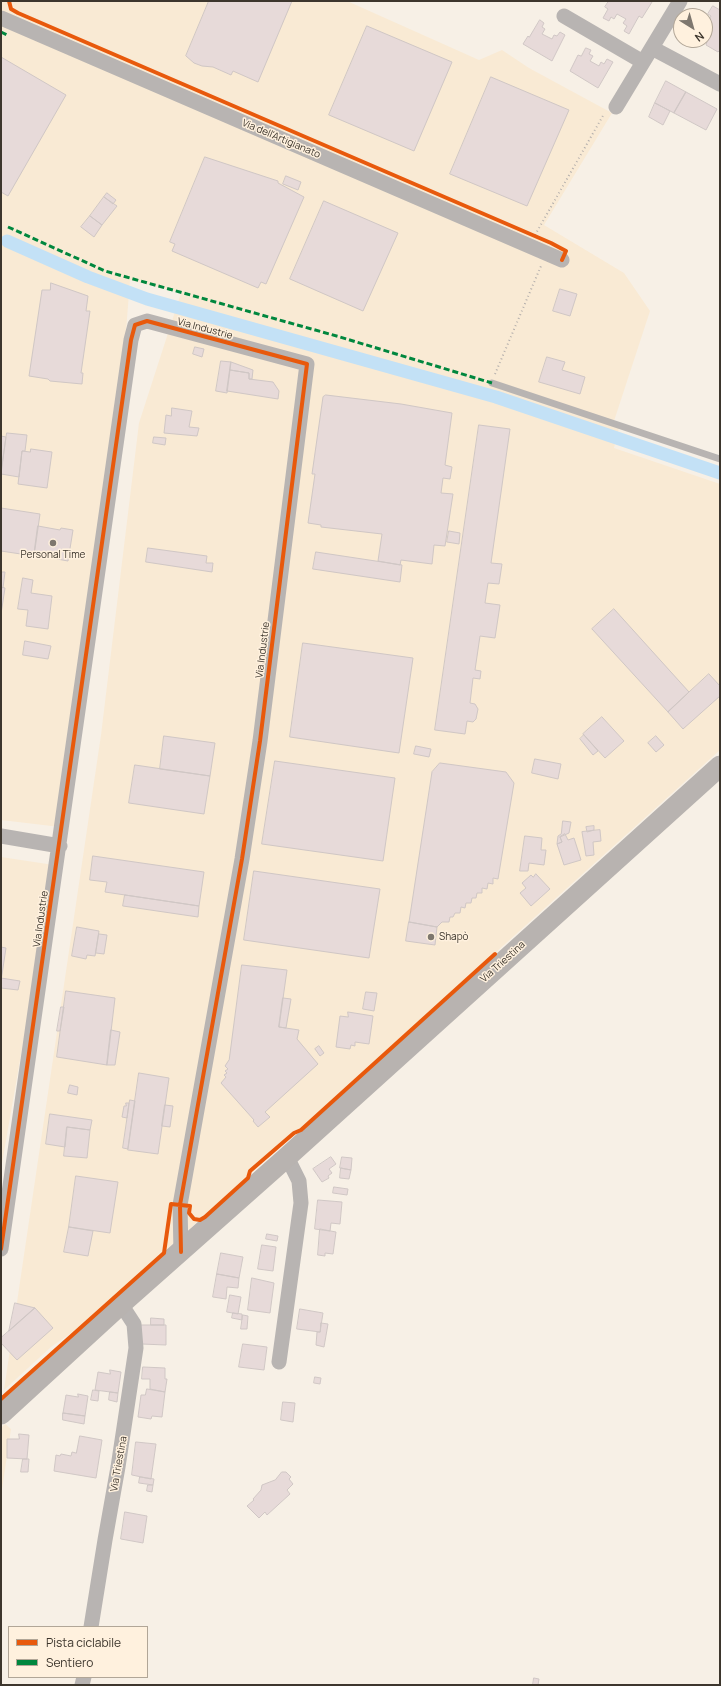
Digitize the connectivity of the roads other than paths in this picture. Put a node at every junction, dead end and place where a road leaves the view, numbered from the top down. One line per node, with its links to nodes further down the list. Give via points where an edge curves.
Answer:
1 (680, 1): 4 (street)
2 (564, 16): 5 (street)
3 (1, 18): 8 (street, Via dell'Artigianato)
4 (652, 48): 5 (street); 6 (street)
5 (643, 62): 7 (street)
6 (720, 84)
7 (616, 107)
8 (562, 260)
9 (492, 383): 10 (lane)
10 (720, 459)
11 (720, 766): 14 (main road, Via Triestina)
12 (1, 836): 13 (street)
13 (60, 846): 15 (street, Via Industrie); 16 (street, Via Industrie, via 135,325 147,321 307,364 260,741 180,1205)
14 (287, 1157): 16 (main road, Via Triestina); 18 (street, via 299,1181 302,1203)
15 (1, 1249)
16 (181, 1252): 17 (main road, Via Triestina)
17 (121, 1304): 19 (main road, Via Triestina); 20 (street, Via Triestina, via 134,1324 136,1348)
18 (279, 1362)
19 (1, 1414)
20 (91, 1626)

